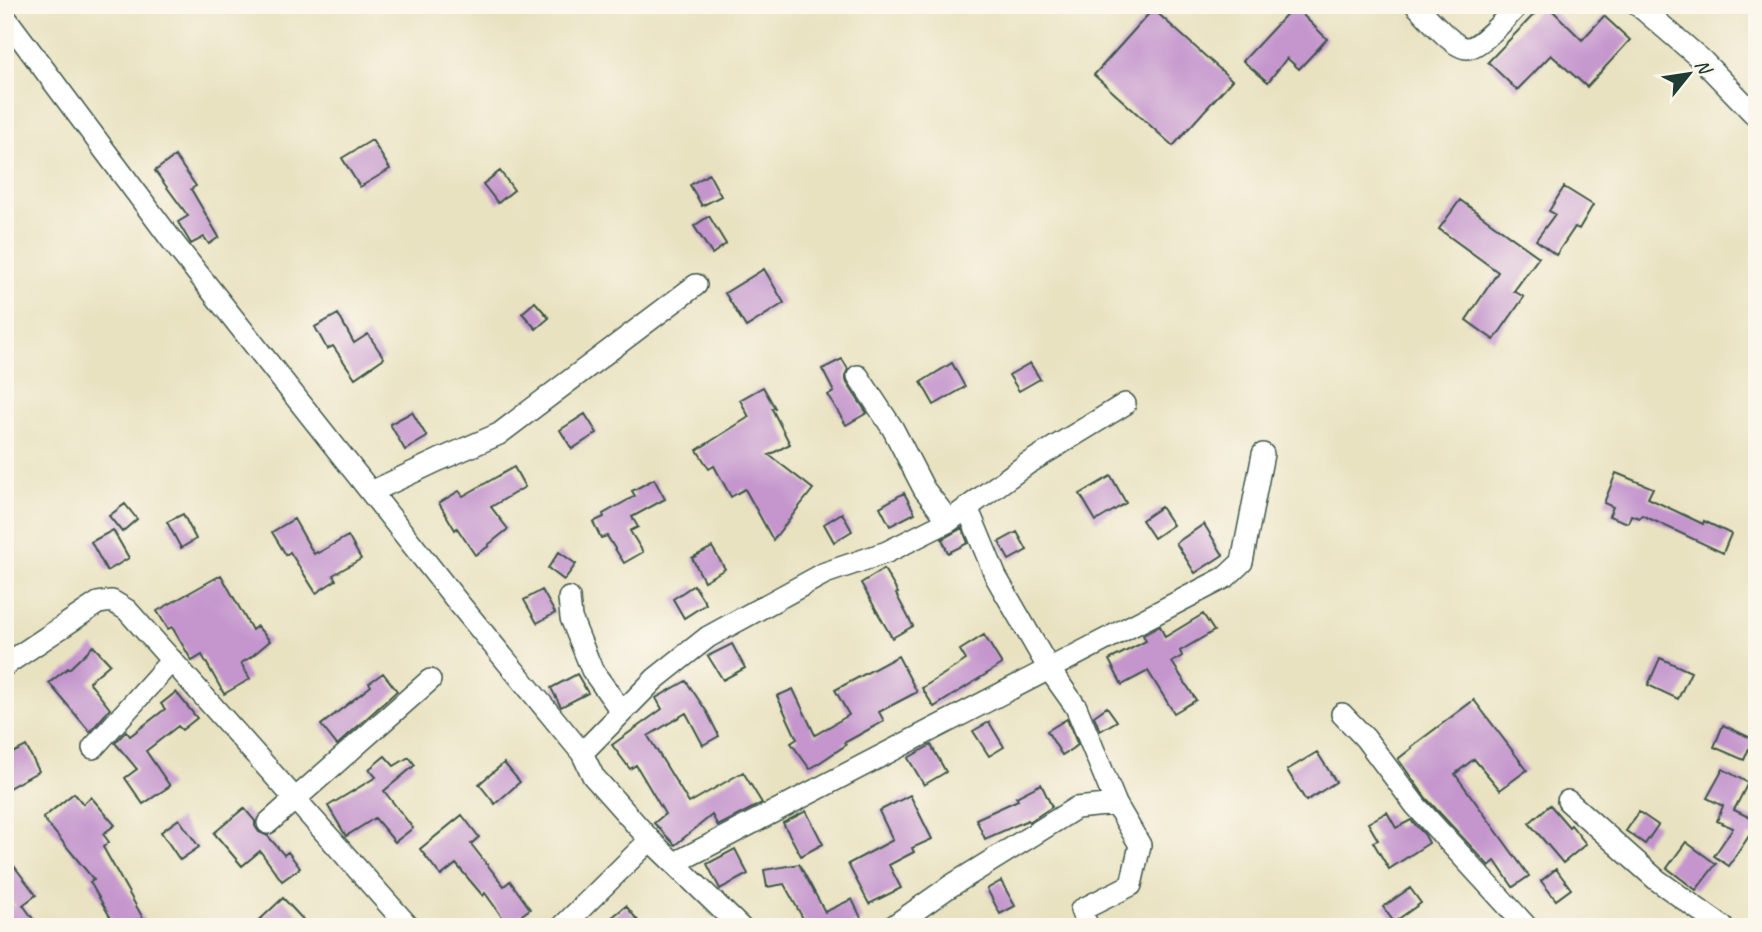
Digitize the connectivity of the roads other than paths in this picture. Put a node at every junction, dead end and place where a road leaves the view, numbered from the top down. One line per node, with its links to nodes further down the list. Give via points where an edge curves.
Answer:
1 (1416, 5): 2 (street, via 1465,48 1501,25)
2 (1518, 5)
3 (1637, 5): 5 (street, via 1703,61)
4 (5, 18): 10 (street, via 176,246)
5 (1757, 117)
6 (696, 285): 10 (street, via 499,434)
7 (858, 376): 12 (street, via 924,489)
8 (1125, 404): 11 (street)
9 (1263, 454): 16 (street, via 1242,562 1226,578)
10 (371, 492): 21 (street)
11 (967, 506): 12 (street); 16 (street, via 996,577)
12 (949, 521): 18 (street, via 887,552 825,573 708,637)
13 (569, 598): 18 (street, via 571,618 592,670)
14 (172, 660): 15 (street, via 127,610 112,601 98,603); 20 (street); 22 (street)
15 (5, 665)
16 (1049, 669): 24 (street, via 1076,707); 27 (street)
17 (430, 680): 22 (street)
18 (622, 712): 21 (street)
19 (1342, 714): 33 (street, via 1416,806)
20 (93, 748)
21 (582, 753): 26 (street)
22 (296, 799): 25 (street); 28 (street)
23 (1568, 801): 34 (street, via 1657,880)
24 (1116, 804): 31 (street, via 1076,808); 32 (street, via 1140,845 1131,885 1081,910)
25 (268, 823)
26 (639, 852): 27 (street); 29 (street)
27 (675, 863): 30 (street)
28 (409, 927)
29 (562, 927)
30 (740, 927)
31 (892, 927)
32 (1088, 927)
33 (1527, 927)
34 (1723, 927)

